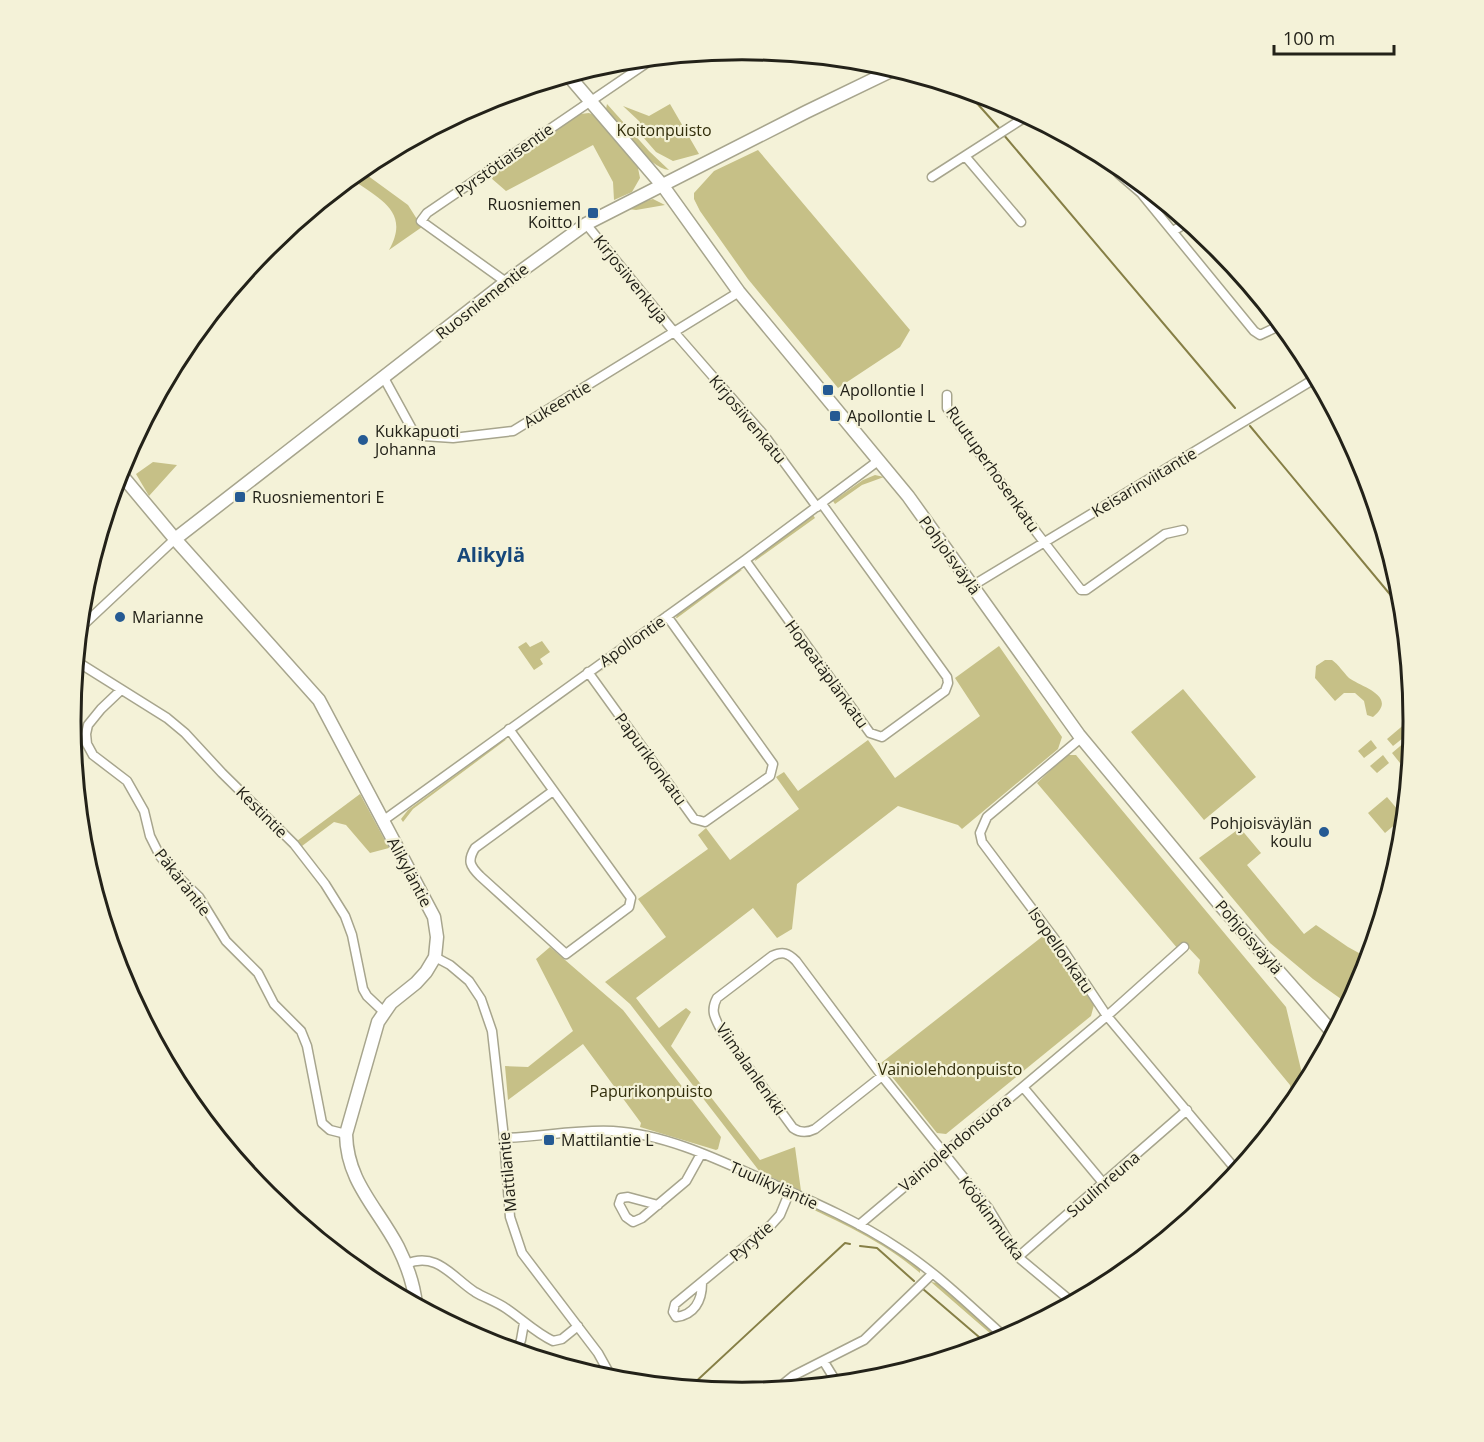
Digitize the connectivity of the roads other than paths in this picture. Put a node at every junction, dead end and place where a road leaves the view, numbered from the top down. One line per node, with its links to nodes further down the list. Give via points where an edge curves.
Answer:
1 (638, 69): 4 (street, Pyrstötiaisentie)
2 (882, 76): 8 (street, Ruosniementie)
3 (574, 82): 4 (street, Pohjoisväylä)
4 (590, 101): 8 (street, Pohjoisväylä); 14 (street, Pyrstötiaisentie, via 427,213 421,221)
5 (1019, 121): 6 (street)
6 (965, 156): 7 (street); 10 (street)
7 (932, 177)
8 (663, 186): 11 (street, Ruosniementie); 15 (street, Pohjoisväylä)
9 (1145, 198): 13 (street)
10 (1021, 222)
11 (586, 224): 14 (street, Ruosniementie); 17 (street, Kirjosiivenkuja)
12 (1181, 226): 13 (street)
13 (1173, 231): 16 (street, via 1254,331 1260,335)
14 (506, 282): 18 (street, Ruosniementie)
15 (739, 292): 17 (street, Aukeentie); 21 (street, Pohjoisväylä)
16 (1273, 329)
17 (675, 333): 18 (street, Aukeentie, via 513,431 453,438 413,431); 23 (street, Kirjosiivenkatu)
18 (384, 378): 25 (street, Ruosniementie)
19 (1309, 382): 26 (street, Keisarinviitantie)
20 (947, 395): 26 (street, Ruutuperhosenkatu, via 947,408)
21 (878, 460): 23 (street, Apollontie); 28 (street, Pohjoisväylä)
22 (126, 481): 25 (street)
23 (820, 506): 27 (street, Apollontie); 27 (street, Hopeatäplänkatu, via 946,676 945,691 891,731 882,737 870,734)
24 (1183, 530): 26 (street, Ruutuperhosenkatu, via 1165,534 1086,590 1073,582)
25 (175, 539): 30 (street); 37 (street, Alikyläntie, via 319,700)
26 (1044, 542): 28 (street, Keisarinviitantie)
27 (745, 560): 29 (street, Apollontie)
28 (972, 586): 35 (street, Pohjoisväylä)
29 (667, 616): 32 (street, Apollontie); 32 (street, Papurikonkatu, via 773,764 770,776 714,816 705,822 694,819)
30 (90, 619)
31 (83, 666): 33 (street, Kestintie)
32 (588, 672): 34 (street, Apollontie)
33 (121, 690): 40 (street, Kestintie, via 185,733 294,844 345,916 363,989); 46 (street, Päkäräntie, via 88,725 87,744 93,755 128,781 160,856 199,897 226,941 258,973 274,1004 301,1031 322,1123 330,1130)
34 (509, 729): 36 (street); 37 (street, Apollontie)
35 (1081, 738): 41 (street, Isopellonkatu, via 987,817 980,833 982,842); 42 (street, Pohjoisväylä)
36 (553, 791): 36 (street, via 631,897 629,906 566,954 470,864 475,848)
37 (384, 820): 39 (street, Alikyläntie, via 434,917)
38 (1184, 947): 41 (street, Vainiolehdonsuora)
39 (435, 957): 40 (street, via 416,983); 47 (street, Mattilantie, via 460,972 481,999 492,1031)
40 (384, 1012): 46 (street)
41 (1107, 1016): 44 (street, Vainiolehdonsuora); 45 (street, Isopellonkatu)
42 (1328, 1027)
43 (882, 1076): 43 (street, Viimalanlenkki, via 789,954 772,956 713,1004 712,1013 722,1030 798,1131 815,1129); 48 (street, Viimalanlenkki)
44 (1023, 1087): 48 (street, Vainiolehdonsuora); 51 (street)
45 (1187, 1110): 50 (street, Isopellonkatu); 51 (street, Suulinreuna)
46 (346, 1134): 56 (street, via 351,1166 360,1187)
47 (504, 1138): 49 (street, Tuulikyläntie, via 613,1131 676,1144); 62 (street, Mattilantie, via 510,1217 522,1253)
48 (942, 1153): 54 (street, Vainiolehdonsuora); 55 (street, Köökinmutka, via 989,1209)
49 (701, 1154): 52 (street, Tuulikyläntie); 53 (street, via 686,1181)
50 (1232, 1165)
51 (1104, 1184): 55 (street, Suulinreuna)
52 (790, 1191): 54 (street, Tuulikyläntie); 58 (street, Pyrytie, via 771,1225)
53 (658, 1204)
54 (859, 1225): 57 (street, Tuulikyläntie)
55 (1018, 1257): 60 (street, Köökinmutka)
56 (406, 1264): 59 (street); 61 (street, via 432,1262 453,1272 474,1291)
57 (932, 1274): 63 (street, Tuulikyläntie); 65 (street, via 864,1340)
58 (702, 1283)
59 (413, 1294)
60 (1066, 1297)
61 (524, 1323): 62 (street, via 553,1341); 64 (street)
62 (578, 1326): 66 (street, Mattilantie)
63 (998, 1331)
64 (520, 1343)
65 (824, 1362): 67 (street); 68 (street)
66 (606, 1367)
67 (832, 1375)
68 (787, 1381)

